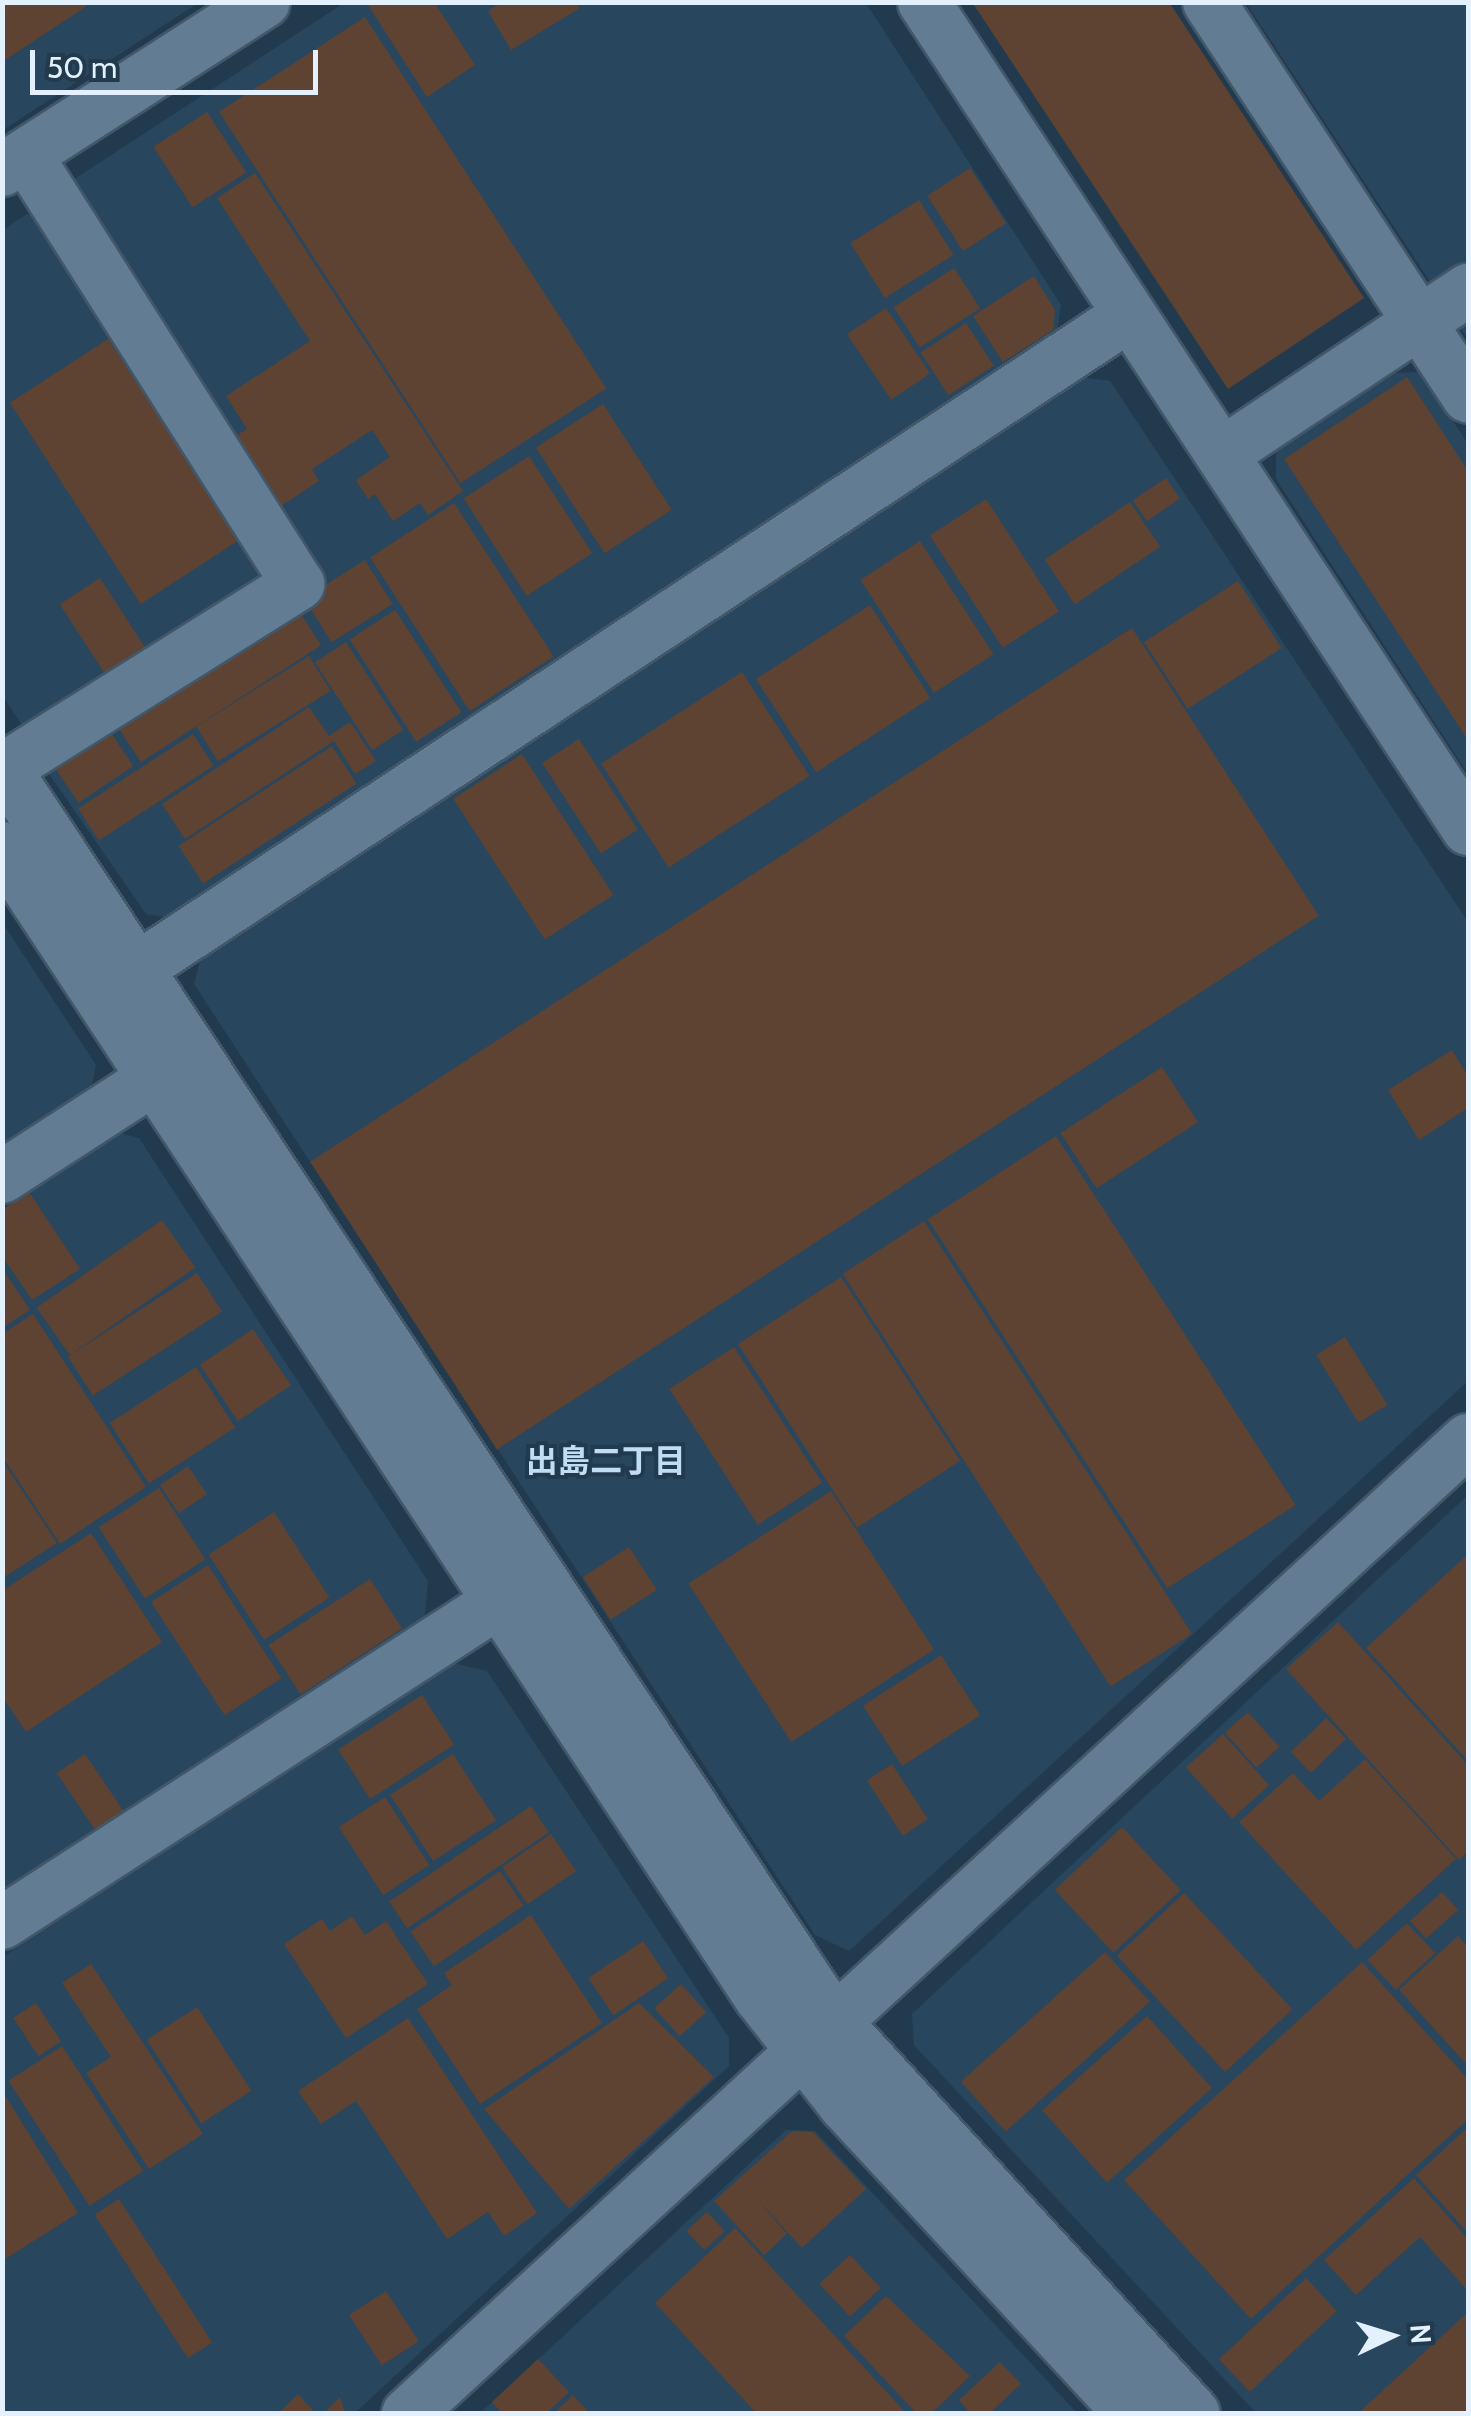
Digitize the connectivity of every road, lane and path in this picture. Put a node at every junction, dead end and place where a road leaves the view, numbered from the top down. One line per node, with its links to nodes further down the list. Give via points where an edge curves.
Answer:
1 (264, 2): 4 (street)
2 (924, 2): 6 (street)
3 (1208, 2): 7 (street)
4 (14, 163): 10 (street, via 298,584)
5 (1468, 290): 7 (street)
6 (1128, 316): 9 (street); 13 (street)
7 (1420, 323): 8 (street); 9 (street)
8 (1468, 397)
9 (1222, 454): 11 (street)
10 (3, 768): 13 (street)
11 (1468, 829)
12 (2, 848): 13 (street)
13 (118, 981): 14 (street)
14 (173, 1066): 15 (street); 17 (street)
15 (2, 1176)
16 (1468, 1440): 19 (street)
17 (519, 1589): 18 (street); 19 (street)
18 (2, 1924)
19 (817, 2035): 20 (street); 21 (street); 22 (street)
20 (408, 2414)
21 (1132, 2414)
22 (1194, 2414)

